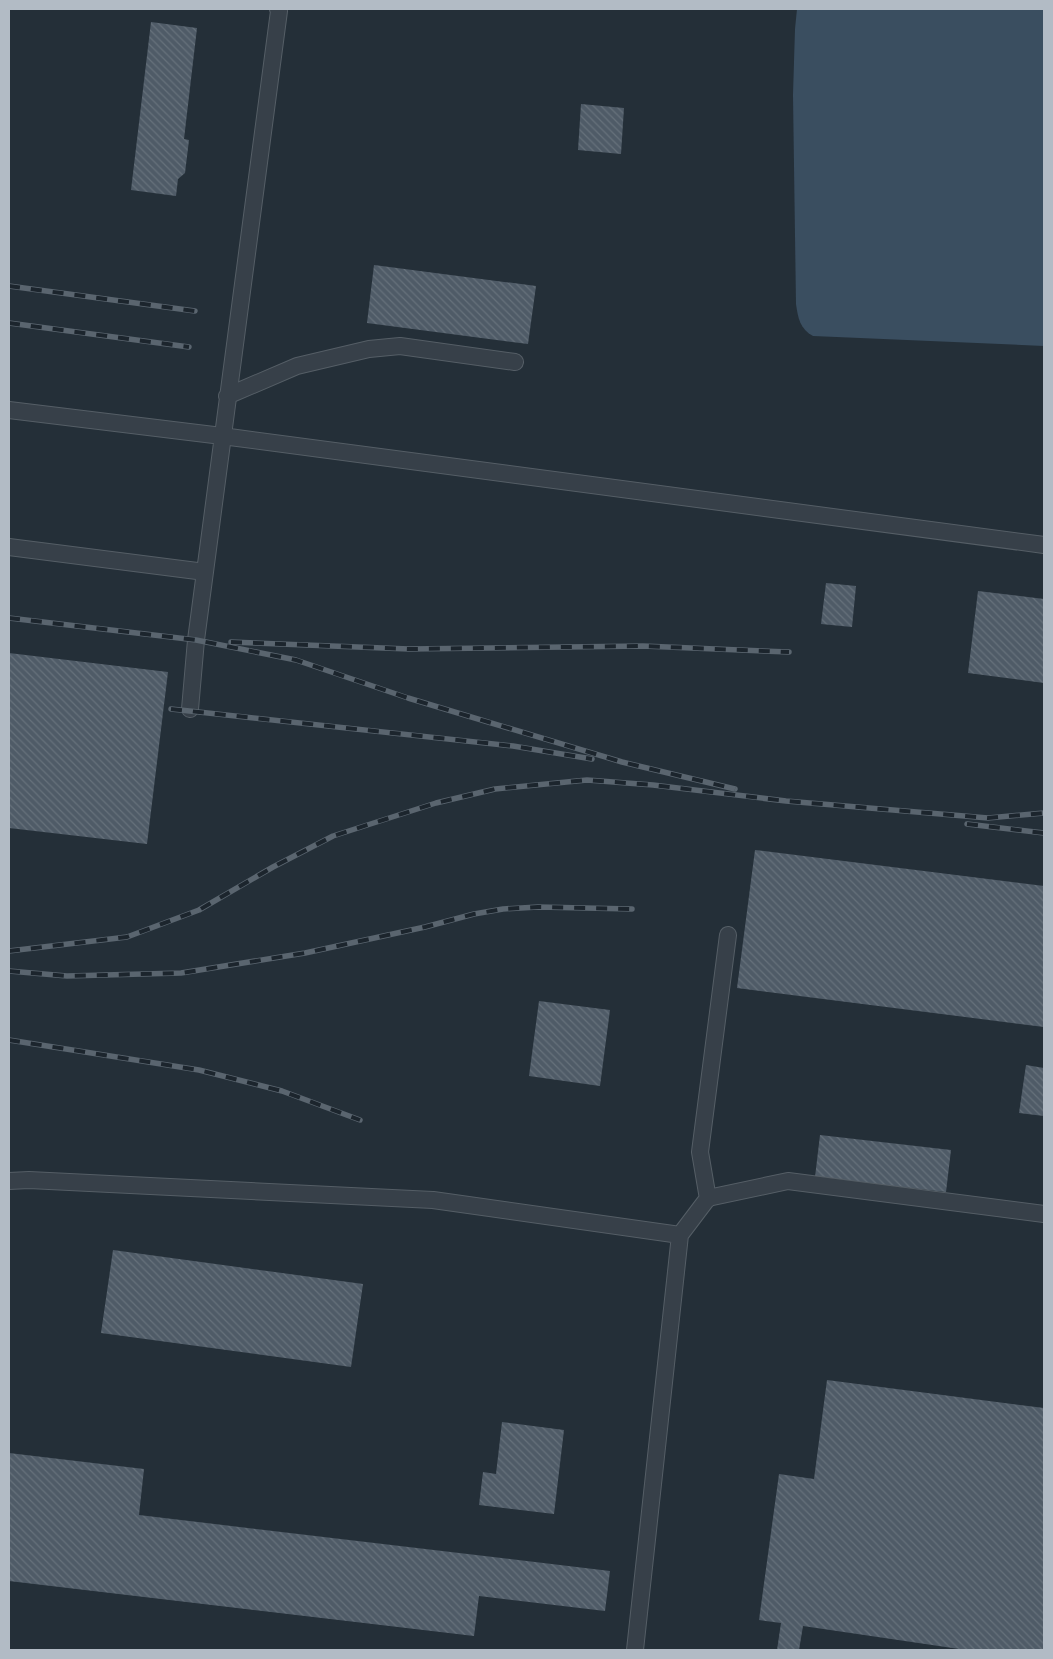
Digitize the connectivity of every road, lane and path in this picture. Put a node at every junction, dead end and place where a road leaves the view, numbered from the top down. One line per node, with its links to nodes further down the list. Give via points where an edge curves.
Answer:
1 (278, 9): 3 (lane)
2 (515, 362): 3 (lane, via 400,346 369,349 297,366)
3 (228, 396): 5 (lane)
4 (9, 410): 5 (lane)
5 (222, 436): 6 (lane); 8 (lane)
6 (1044, 546)
7 (9, 547): 8 (lane)
8 (205, 572): 9 (lane)
9 (190, 710)
10 (728, 935): 12 (lane, via 700,1152)
11 (9, 1181): 14 (lane, via 433,1200)
12 (708, 1199): 13 (lane, via 788,1181); 14 (lane)
13 (1044, 1214)
14 (680, 1235): 15 (lane)
15 (635, 1650)

